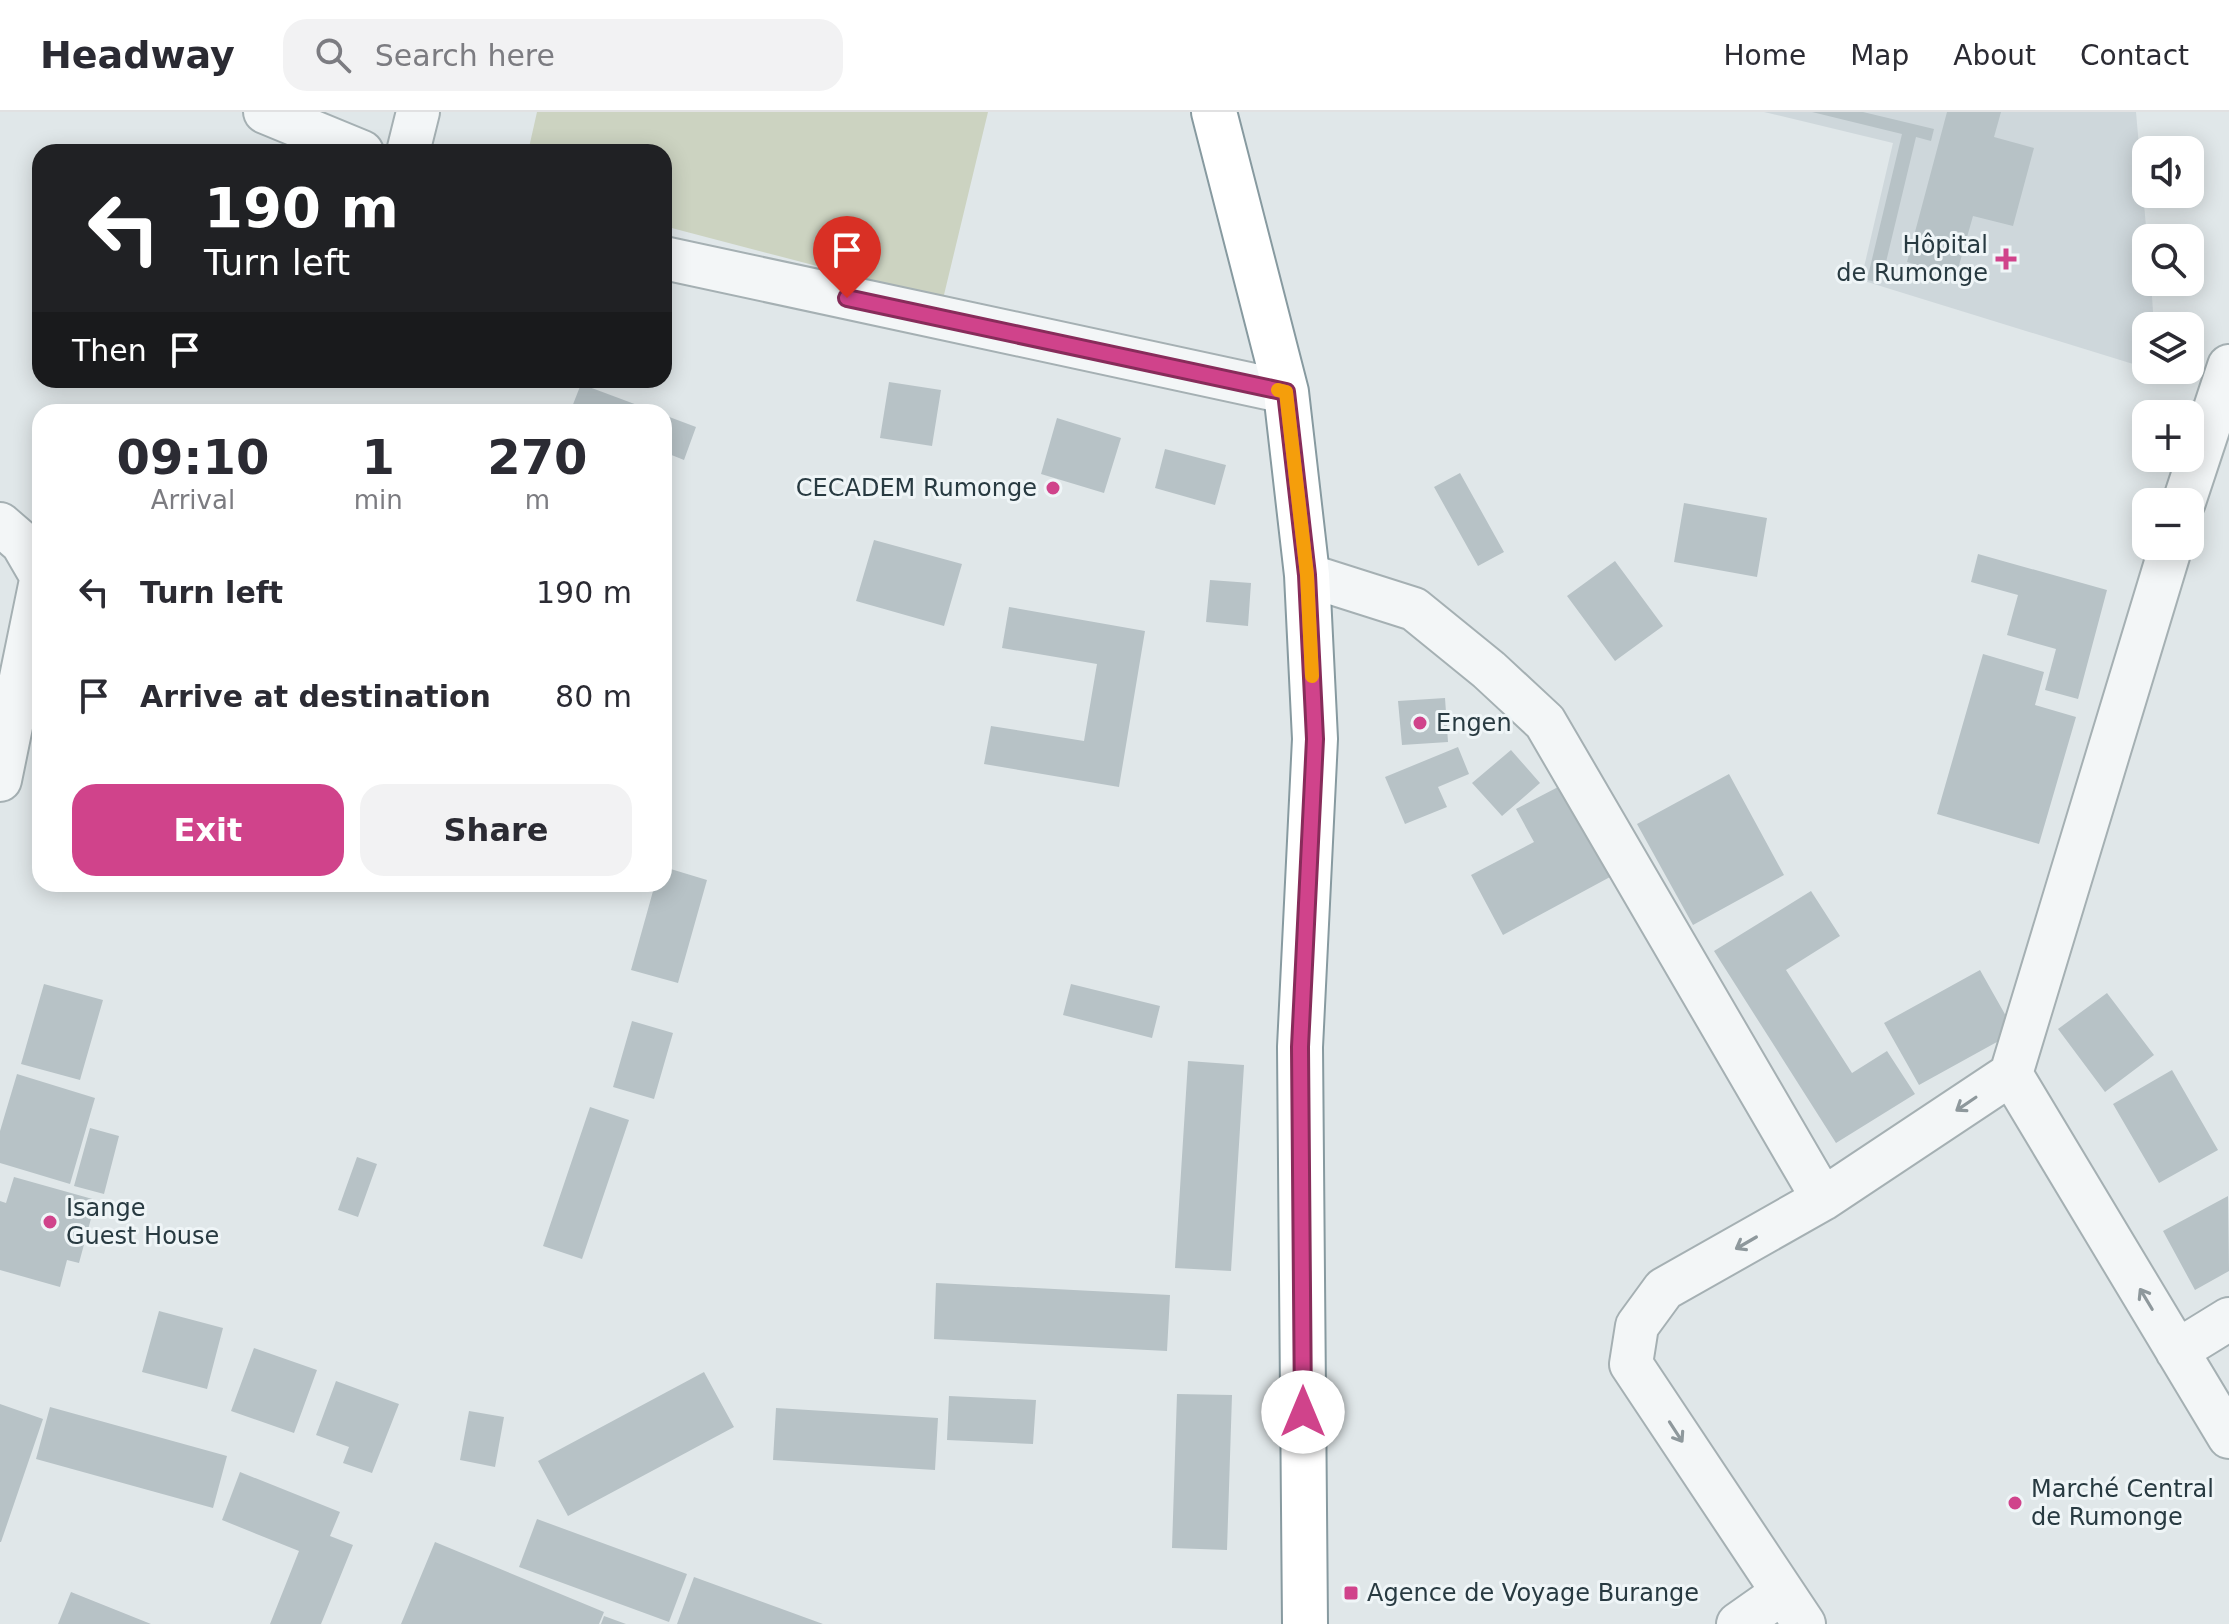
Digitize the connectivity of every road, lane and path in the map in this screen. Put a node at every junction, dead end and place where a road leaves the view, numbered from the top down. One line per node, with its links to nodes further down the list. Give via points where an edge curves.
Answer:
1 (265, 112): 4 (street)
2 (418, 112): 5 (street)
3 (1214, 112): 8 (highway)
4 (343, 144)
5 (410, 144)
6 (672, 260): 8 (street)
7 (2229, 366): 9 (street)
8 (1286, 392): 13 (highway)
9 (2189, 488)
10 (0, 524): 11 (street)
11 (32, 560)
12 (2167, 560): 16 (street)
13 (1307, 575): 17 (street, via 1414,609 1545,722); 22 (highway, via 1315,739 1300,1047)
14 (32, 624): 15 (street)
15 (0, 780)
16 (2011, 1074): 17 (street, one-way to 17); 19 (street, one-way to 16)
17 (1823, 1199): 21 (street, one-way to 21, via 1664,1289 1637,1326 1631,1364)
18 (2229, 1319): 19 (street)
19 (2177, 1351): 20 (street)
20 (2229, 1437)
21 (1793, 1608): 23 (street)
22 (1305, 1624)
23 (1738, 1624)

